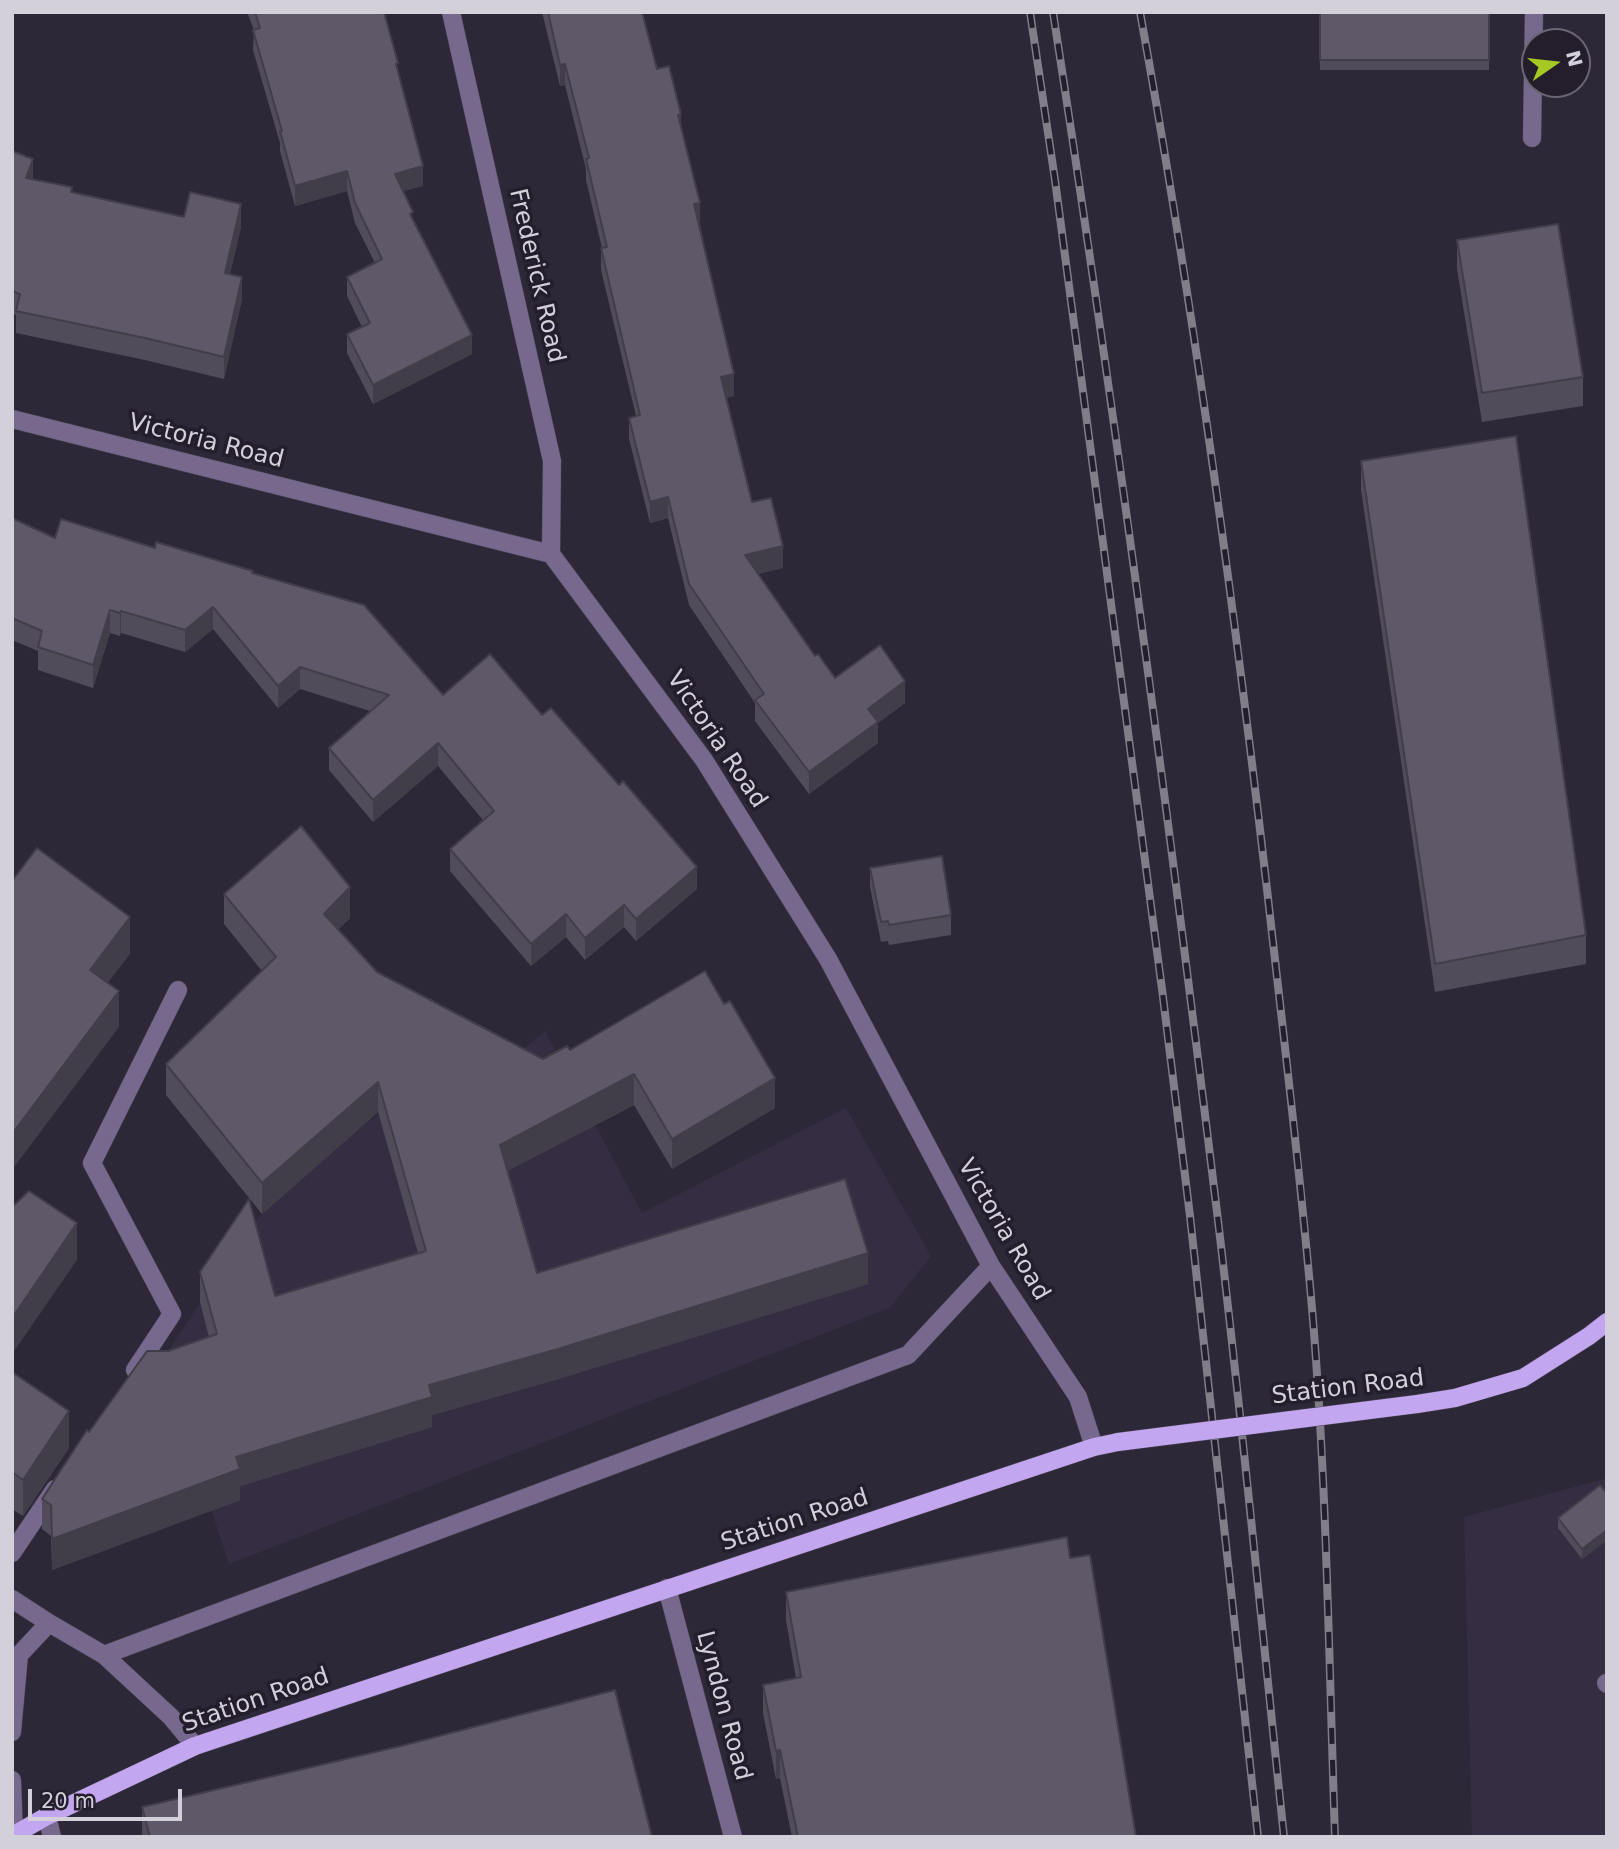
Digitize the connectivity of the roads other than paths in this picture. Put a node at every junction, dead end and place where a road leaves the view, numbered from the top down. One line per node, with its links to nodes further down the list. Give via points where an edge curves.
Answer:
1 (451, 12): 5 (street, Frederick Road, via 552,461)
2 (1534, 12): 3 (street)
3 (1532, 138)
4 (12, 419): 5 (street, Victoria Road)
5 (551, 554): 7 (street, Victoria Road, via 704,760 828,959)
6 (178, 990): 9 (street, via 92,1163 172,1314)
7 (991, 1266): 10 (street, Victoria Road, via 1078,1397); 16 (street, via 908,1355)
8 (1607, 1322): 10 (main road, Station Road, bridge, via 1523,1378 1455,1398)
9 (127, 1382)
10 (1094, 1447): 13 (main road, Station Road)
11 (66, 1473): 12 (street)
12 (12, 1553)
13 (667, 1588): 18 (main road, Station Road); 23 (street, Lyndon Road)
14 (12, 1599): 15 (street)
15 (49, 1623): 16 (street); 17 (street, via 19,1655)
16 (104, 1656): 18 (street, via 171,1717)
17 (12, 1732)
18 (195, 1746): 20 (main road, Station Road)
19 (12, 1780): 21 (street)
20 (47, 1816): 21 (main road, Station Road); 22 (street)
21 (13, 1835)
22 (52, 1837)
23 (733, 1837)

